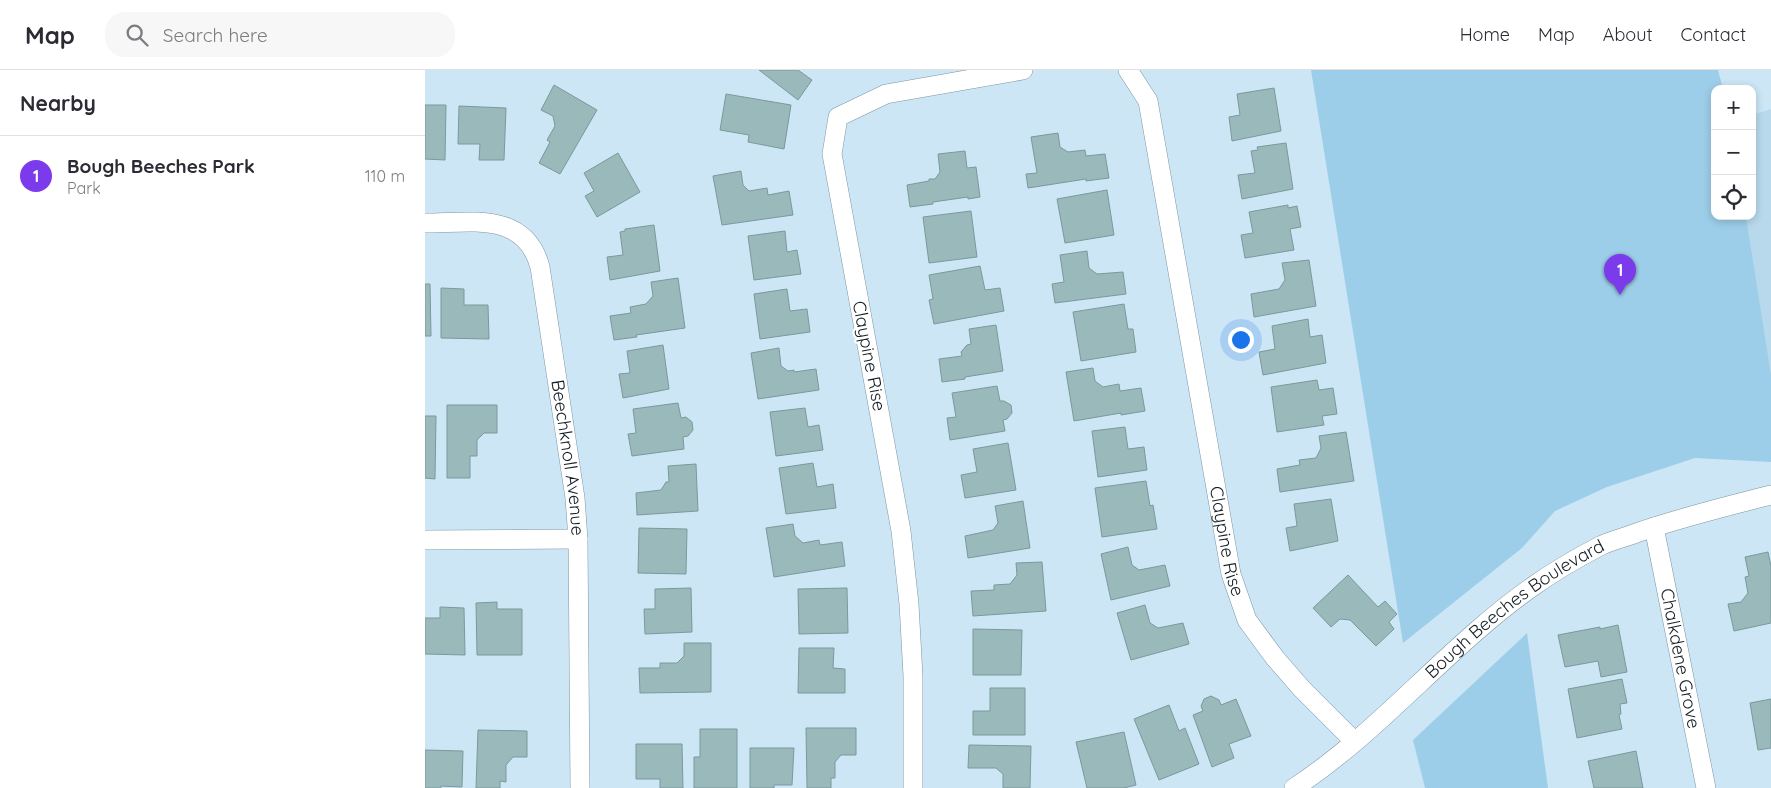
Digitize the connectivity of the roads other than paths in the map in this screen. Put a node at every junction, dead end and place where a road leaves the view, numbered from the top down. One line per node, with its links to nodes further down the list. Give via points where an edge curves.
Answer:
1 (1023, 70): 10 (street, Claypine Rise, via 886,94 838,117 831,154 901,531 913,676)
2 (1128, 70): 8 (street, Claypine Rise, via 1147,101 1231,574 1247,620 1302,689)
3 (425, 223): 6 (street, Beechknoll Avenue, via 491,222 521,234 534,249 541,267 575,498)
4 (1771, 495): 5 (street, Bough Beeches Boulevard)
5 (1654, 527): 8 (street, Bough Beeches Boulevard, via 1602,545 1533,586 1500,611); 12 (street, Chalkdene Grove)
6 (578, 539): 7 (street); 9 (street, Beechknoll Avenue)
7 (425, 540)
8 (1354, 741): 11 (street, Bough Beeches Boulevard)
9 (580, 788)
10 (913, 788)
11 (1294, 788)
12 (1706, 788)

